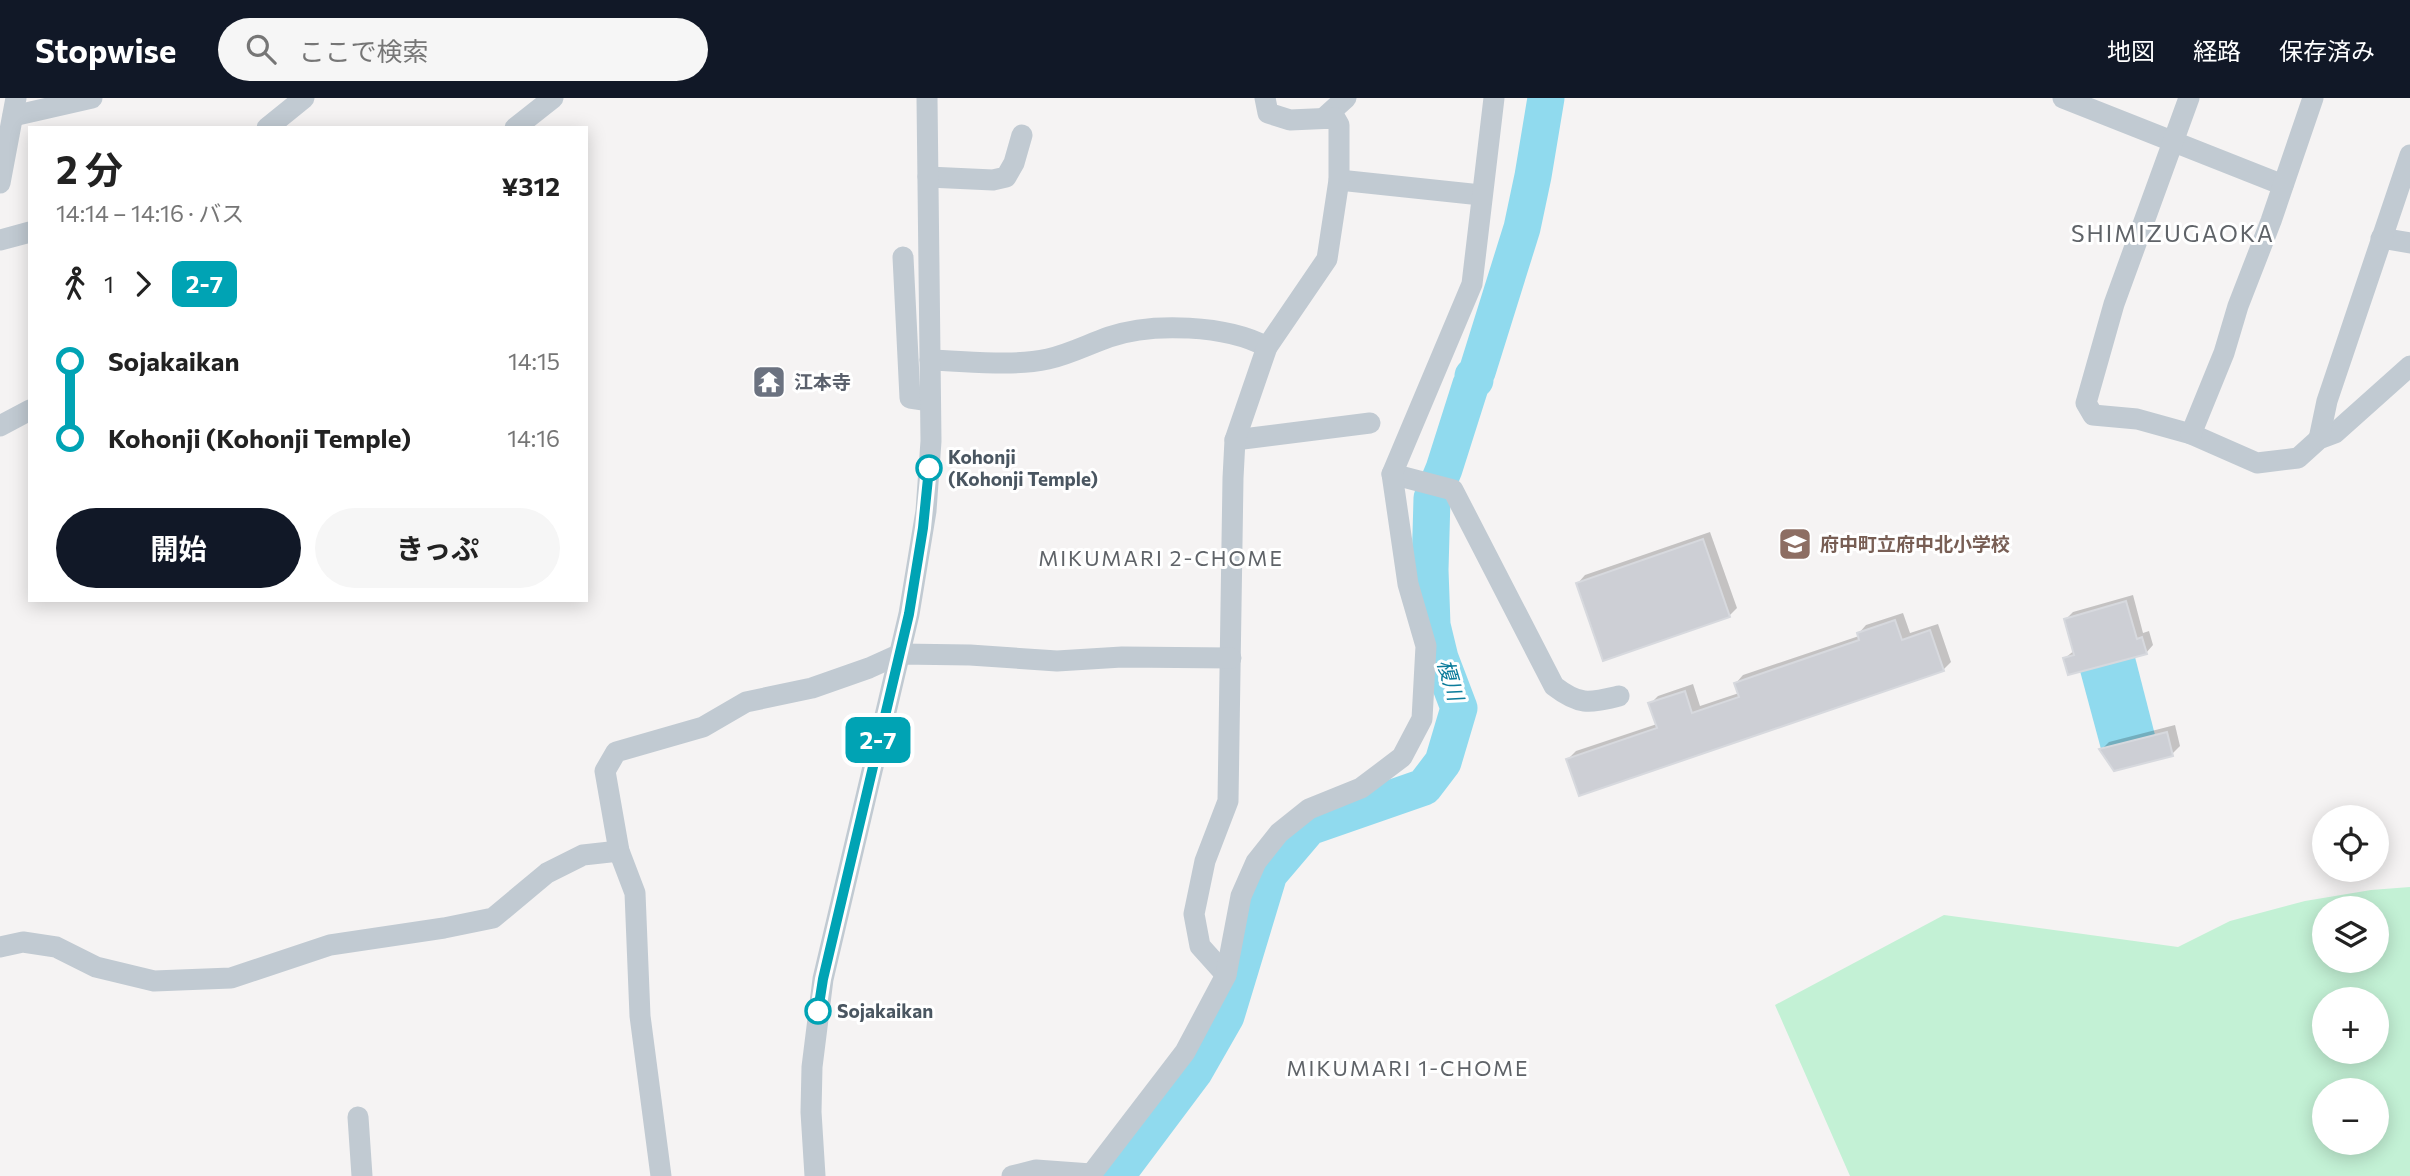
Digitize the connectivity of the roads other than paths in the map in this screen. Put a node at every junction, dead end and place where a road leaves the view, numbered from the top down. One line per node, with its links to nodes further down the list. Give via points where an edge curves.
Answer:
1 (92, 98): 12 (street)
2 (304, 98): 14 (street)
3 (553, 98): 11 (street)
4 (927, 98): 19 (street)
5 (1265, 98): 13 (street, via 1268,113 1290,120)
6 (1346, 98): 13 (street)
7 (1494, 98): 23 (street)
8 (2063, 98): 17 (street)
9 (2189, 98): 17 (street)
10 (2313, 98): 22 (street)
11 (529, 106): 15 (street)
12 (14, 107): 21 (street)
13 (1326, 117): 20 (street, via 1335,118 1339,125)
14 (269, 126)
15 (516, 126)
16 (1022, 135): 19 (street, via 1006,177)
17 (2174, 142): 22 (street); 36 (street, via 2113,304 2085,403 2093,415 2137,419)
18 (2410, 155): 25 (street)
19 (928, 177): 30 (street)
20 (1339, 180): 23 (street); 29 (street, via 1327,259)
21 (0, 183)
22 (2283, 185): 36 (street)
23 (1481, 195): 39 (street, via 1472,284)
24 (28, 233): 26 (street)
25 (2381, 238): 27 (street); 37 (street, via 2327,401)
26 (0, 240)
27 (2410, 243)
28 (903, 257): 32 (street, via 909,398)
29 (1267, 347): 30 (street, via 1231,334 1139,329 1047,359); 38 (street)
30 (930, 360): 32 (street)
31 (2410, 366): 37 (street, via 2335,433)
32 (930, 401): 40 (street, via 926,511)
33 (28, 411): 35 (street)
34 (1370, 423): 38 (street)
35 (0, 426)
36 (2191, 435): 37 (street, via 2257,463 2298,458)
37 (2319, 439)
38 (1236, 440): 41 (street)
39 (1392, 474): 42 (street, via 1453,490 1554,686 1586,703); 45 (street, via 1408,584 1426,646 1422,719 1402,757 1361,788 1309,809 1279,833 1256,862 1241,896)
40 (900, 654): 41 (street, via 1057,661); 43 (street, via 811,688 746,702 703,727 616,752 605,771); 50 (street, via 821,990 812,1067)
41 (1231, 658): 45 (street, via 1228,801 1205,861 1194,914 1200,946)
42 (1619, 696)
43 (619, 851): 44 (street, via 583,855 547,873 492,918 330,944 231,978 154,981 96,967 56,947 23,942); 49 (street, via 635,894 640,1016)
44 (0, 947)
45 (1226, 975): 47 (street, via 1185,1052)
46 (358, 1117): 48 (street)
47 (1090, 1175): 51 (street, via 1036,1170)
48 (362, 1176)
49 (661, 1176)
50 (815, 1176)
51 (1012, 1176)

